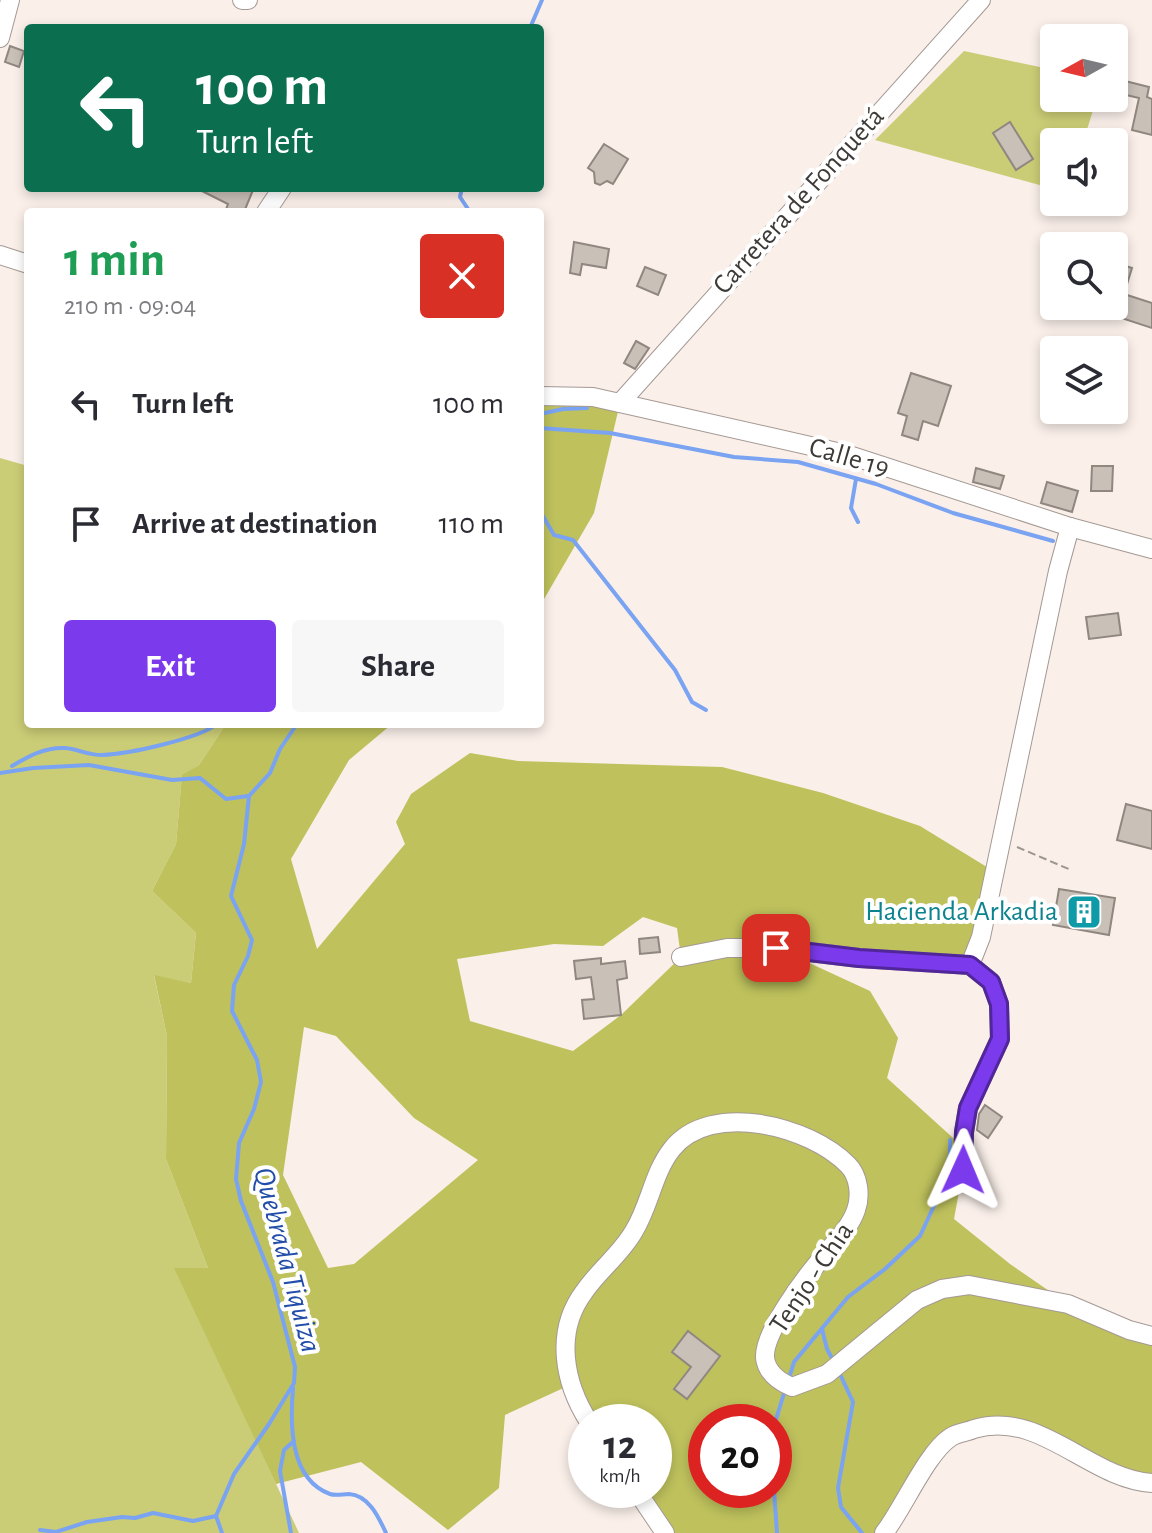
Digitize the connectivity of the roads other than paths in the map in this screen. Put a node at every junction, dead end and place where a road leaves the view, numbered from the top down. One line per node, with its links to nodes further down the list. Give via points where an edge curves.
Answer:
1 (10, 0): 5 (street)
2 (242, 0): 3 (street)
3 (248, 0)
4 (981, 0): 9 (street, Carretera de Fonquetá)
5 (0, 38)
6 (0, 255): 7 (street)
7 (24, 263)
8 (544, 396): 9 (street, Calle 19)
9 (620, 403): 10 (street, Calle 19, via 846,454)
10 (1070, 527): 11 (street, Calle 19); 13 (street, via 981,937)
11 (1152, 549)
12 (681, 957): 13 (street, via 727,948 776,948)
13 (970, 965): 14 (street, via 991,982 999,1004 1000,1039 968,1108)
14 (963, 1170)
15 (1152, 1336): 16 (street, Tenjo - Chia, via 1068,1304 969,1285 917,1300 827,1374 792,1387 777,1381 765,1360 768,1341 855,1214 858,1185 848,1165 799,1134 767,1124 717,1125 686,1136 673,1147 635,1231 582,1293 572,1315 565,1363)
16 (578, 1404)
17 (1152, 1483): 20 (street, via 1132,1481 1025,1429 982,1427 951,1436 938,1450)
18 (648, 1508): 19 (street)
19 (665, 1533)
20 (884, 1533)

